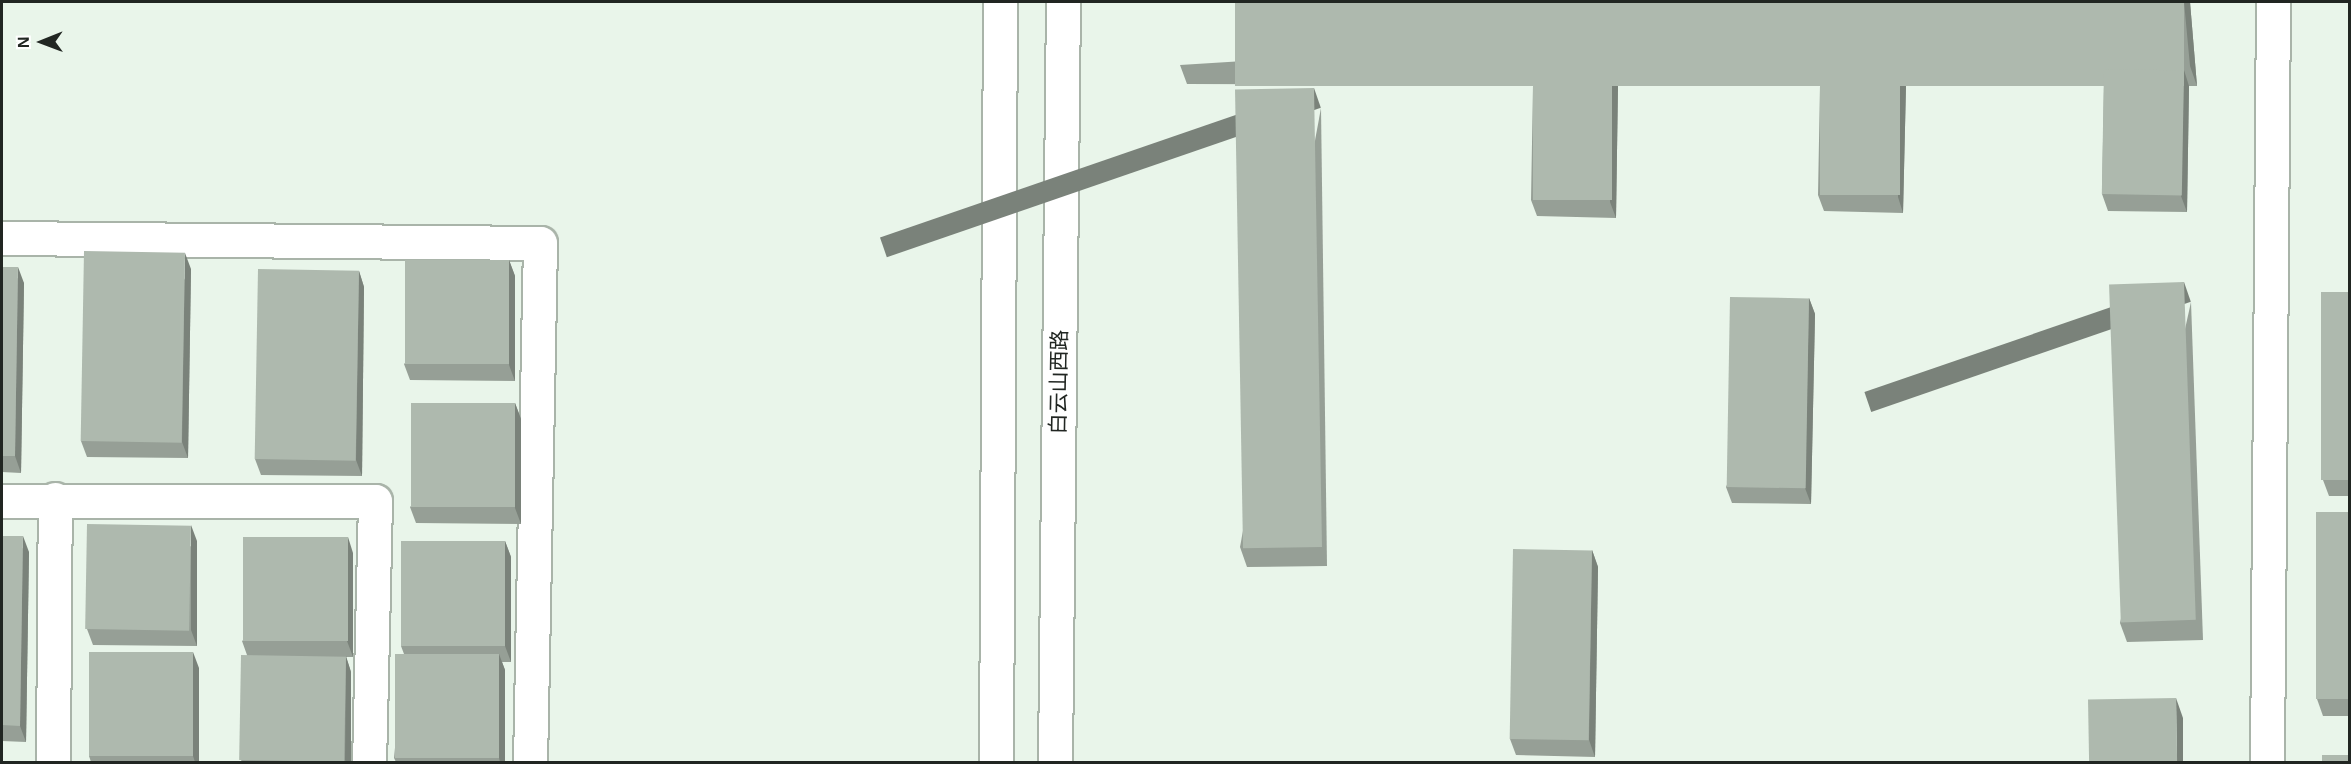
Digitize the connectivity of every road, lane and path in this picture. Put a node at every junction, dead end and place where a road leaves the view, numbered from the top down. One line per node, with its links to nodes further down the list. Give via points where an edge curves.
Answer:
1 (1000, 2): 10 (street)
2 (1062, 2): 11 (street, 白云山西路)
3 (2273, 2): 12 (street)
4 (2, 238): 9 (street, via 540,243)
5 (55, 499): 6 (street); 7 (street); 8 (street, via 375,501)
6 (2, 501)
7 (53, 762)
8 (369, 762)
9 (530, 762)
10 (996, 762)
11 (1055, 762)
12 (2267, 762)

